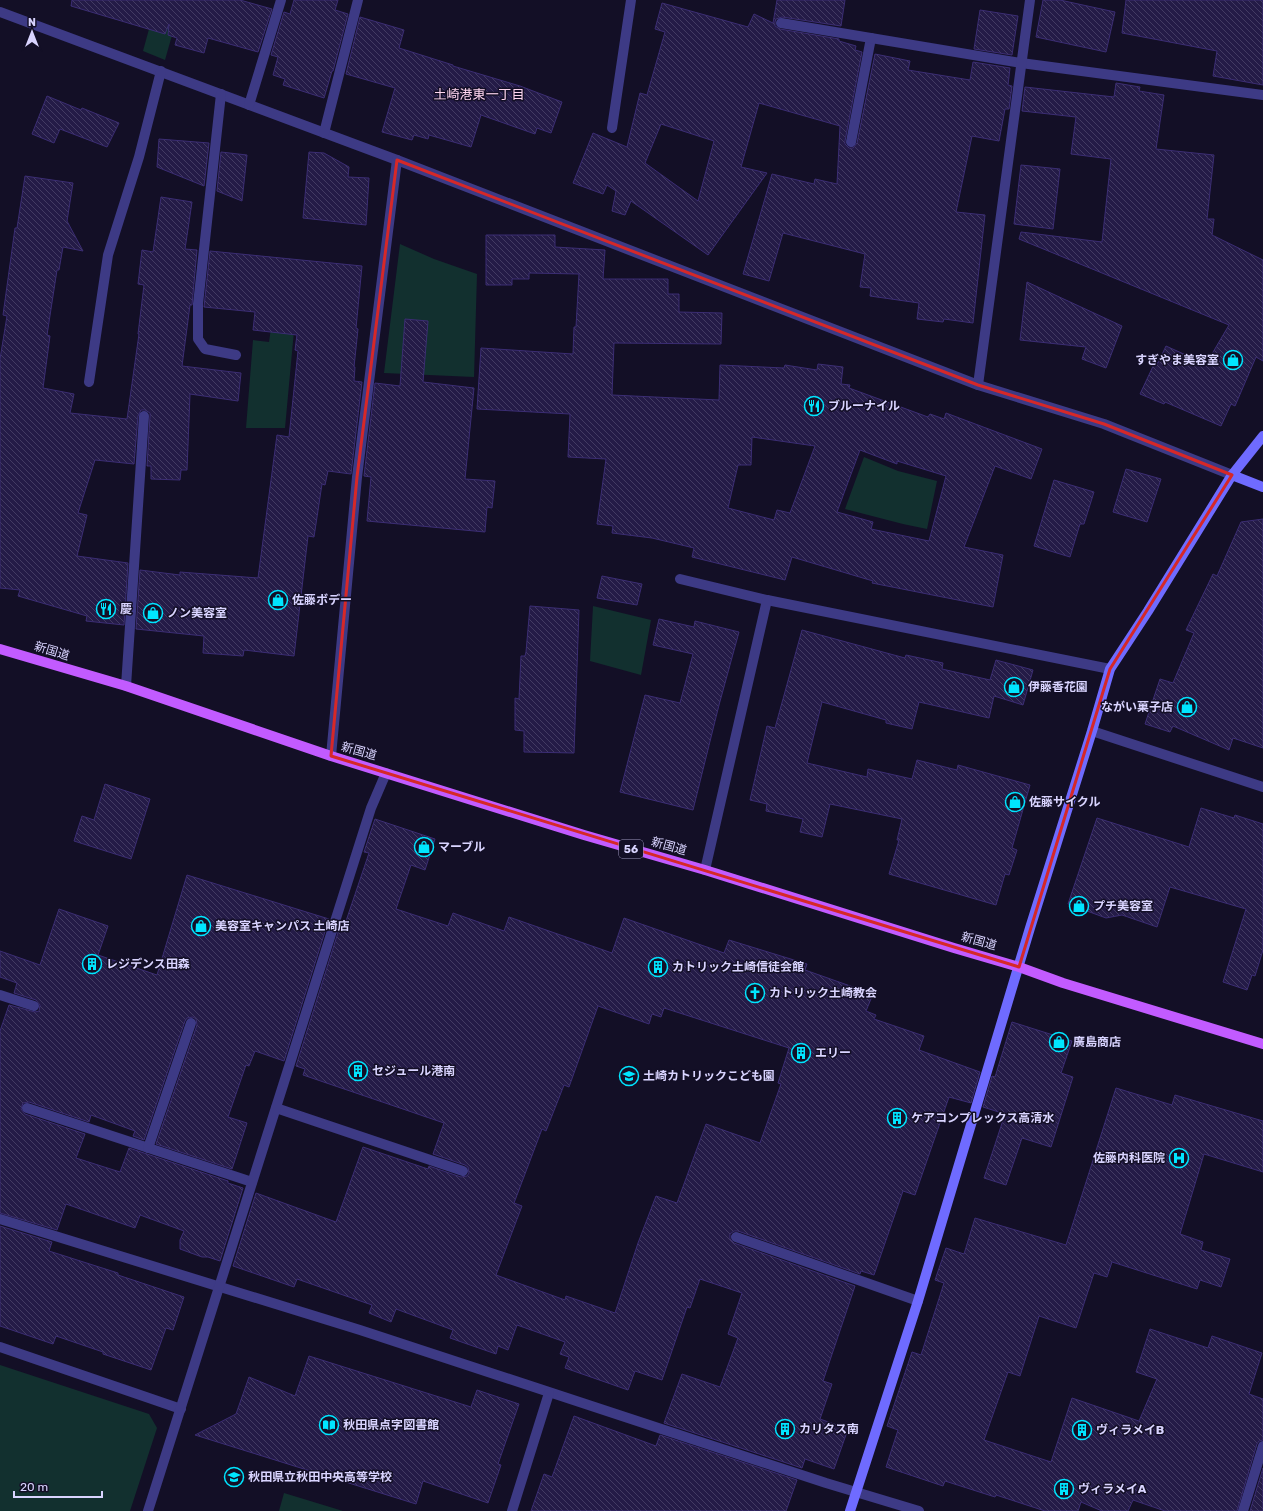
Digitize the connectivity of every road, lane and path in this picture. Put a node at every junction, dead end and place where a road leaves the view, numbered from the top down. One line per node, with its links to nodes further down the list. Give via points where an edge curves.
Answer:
1 (281, 0): 12 (street)
2 (358, 0): 14 (street)
3 (631, 0): 13 (street)
4 (1030, 0): 8 (street)
5 (0, 12): 9 (street)
6 (781, 23): 7 (street)
7 (871, 38): 8 (street); 15 (street)
8 (1021, 63): 11 (street); 19 (street)
9 (161, 71): 10 (street); 18 (street, via 139,156 108,255)
10 (221, 94): 12 (street); 17 (street, via 198,304 198,339 205,350)
11 (1263, 95)
12 (249, 104): 14 (street)
13 (612, 128)
14 (324, 133): 16 (street)
15 (851, 142)
16 (397, 160): 19 (street); 30 (street, via 357,477)
17 (236, 355)
18 (89, 382)
19 (978, 385): 22 (street, via 1104,424)
20 (144, 416): 28 (street)
21 (1263, 436): 22 (street)
22 (1232, 475): 23 (street); 27 (street)
23 (1263, 487)
24 (680, 579): 25 (street)
25 (767, 600): 27 (street); 33 (street)
26 (0, 649): 28 (main road, 新国道 / 56)
27 (1110, 669): 29 (street)
28 (126, 686): 30 (main road, 新国道 / 56)
29 (1092, 731): 32 (street); 34 (street)
30 (331, 756): 31 (main road, 新国道 / 56)
31 (386, 773): 33 (main road, 新国道 / 56); 40 (street, via 371,808)
32 (1263, 787)
33 (705, 870): 34 (main road, 新国道 / 56)
34 (1019, 967): 38 (main road, 新国道 / 56); 47 (street)
35 (0, 995): 36 (street)
36 (34, 1006)
37 (191, 1023): 41 (street)
38 (1263, 1044)
39 (27, 1108): 41 (street)
40 (276, 1108): 42 (street); 43 (street)
41 (148, 1148): 43 (street)
42 (463, 1171)
43 (252, 1182): 46 (street)
44 (0, 1219): 46 (street)
45 (736, 1237): 47 (street)
46 (219, 1287): 49 (street); 50 (street)
47 (918, 1301): 52 (street)
48 (0, 1348): 50 (street)
49 (549, 1392): 52 (street); 54 (street)
50 (181, 1409): 53 (street)
51 (1263, 1446): 57 (street)
52 (856, 1492): 55 (street); 56 (street)
53 (148, 1511)
54 (512, 1511)
55 (850, 1511)
56 (919, 1511)
57 (1243, 1511)

